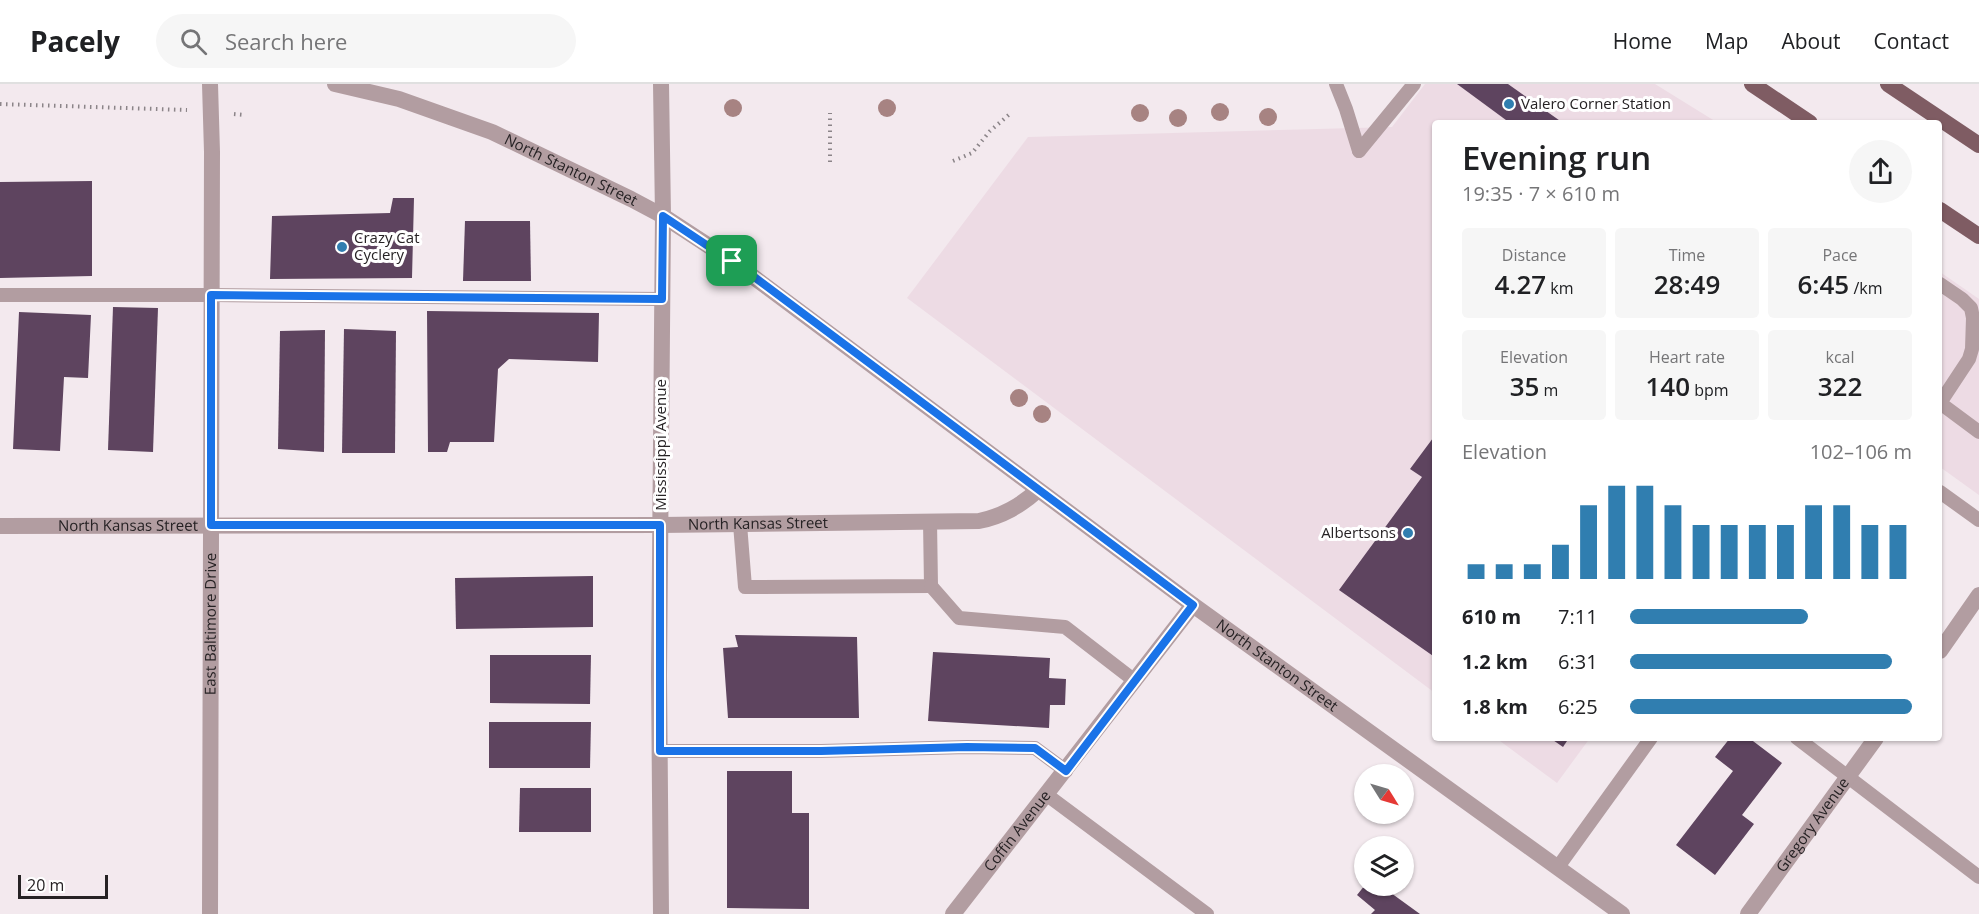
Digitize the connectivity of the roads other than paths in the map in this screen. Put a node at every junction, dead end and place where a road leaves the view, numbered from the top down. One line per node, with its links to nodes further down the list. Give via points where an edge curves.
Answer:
1 (210, 84): 18 (street, East Baltimore Drive)
2 (339, 84): 3 (street, North Stanton Street); 14 (street, North Stanton Street, via 399,99 492,132)
3 (360, 84)
4 (661, 84): 14 (street, Mississippi Avenue)
5 (1336, 84): 6 (lane, via 1359,151)
6 (1414, 84)
7 (1752, 84): 9 (main road)
8 (1888, 84): 10 (main road)
9 (1806, 120)
10 (1941, 120)
11 (1942, 121): 12 (main road)
12 (1979, 146)
13 (1942, 211): 15 (main road)
14 (663, 216): 19 (street, Mississippi Avenue); 23 (street, North Stanton Street, via 739,266)
15 (1979, 236)
16 (1942, 285): 20 (lane, via 1971,308 1973,318 1969,359)
17 (0, 295): 18 (lane)
18 (211, 295): 19 (lane); 28 (street, East Baltimore Drive)
19 (662, 299): 29 (street, Mississippi Avenue)
20 (1942, 400)
21 (1942, 404): 22 (lane)
22 (1979, 432)
23 (1038, 490): 26 (street, North Kansas Street, via 1021,505 996,518); 33 (street, North Stanton Street)
24 (1942, 493): 25 (lane)
25 (1979, 520)
26 (930, 521): 27 (street, North Kansas Street); 31 (lane)
27 (740, 524): 29 (street, North Kansas Street); 31 (lane, via 745,587)
28 (211, 525): 29 (street, North Kansas Street); 30 (street, North Kansas Street); 45 (street, East Baltimore Drive)
29 (660, 525): 39 (street, Mississippi Avenue)
30 (0, 526)
31 (931, 586): 35 (lane, via 959,618 1065,627)
32 (1979, 595): 34 (street)
33 (1193, 605): 35 (street, Coffin Avenue); 43 (street, North Stanton Street)
34 (1942, 648)
35 (1135, 681): 40 (street, Coffin Avenue)
36 (1649, 741): 43 (lane)
37 (1801, 741): 41 (lane)
38 (1874, 741): 41 (street, Gregory Avenue)
39 (660, 751): 40 (lane, via 1035,748); 46 (street, Mississippi Avenue)
40 (1066, 771): 42 (street, Coffin Avenue)
41 (1848, 777): 44 (lane); 50 (street, Gregory Avenue)
42 (1047, 795): 47 (street, Coffin Avenue); 48 (lane)
43 (1558, 867): 49 (street, North Stanton Street)
44 (1979, 877)
45 (210, 914)
46 (661, 914)
47 (953, 914)
48 (1207, 914)
49 (1622, 914)
50 (1748, 914)

